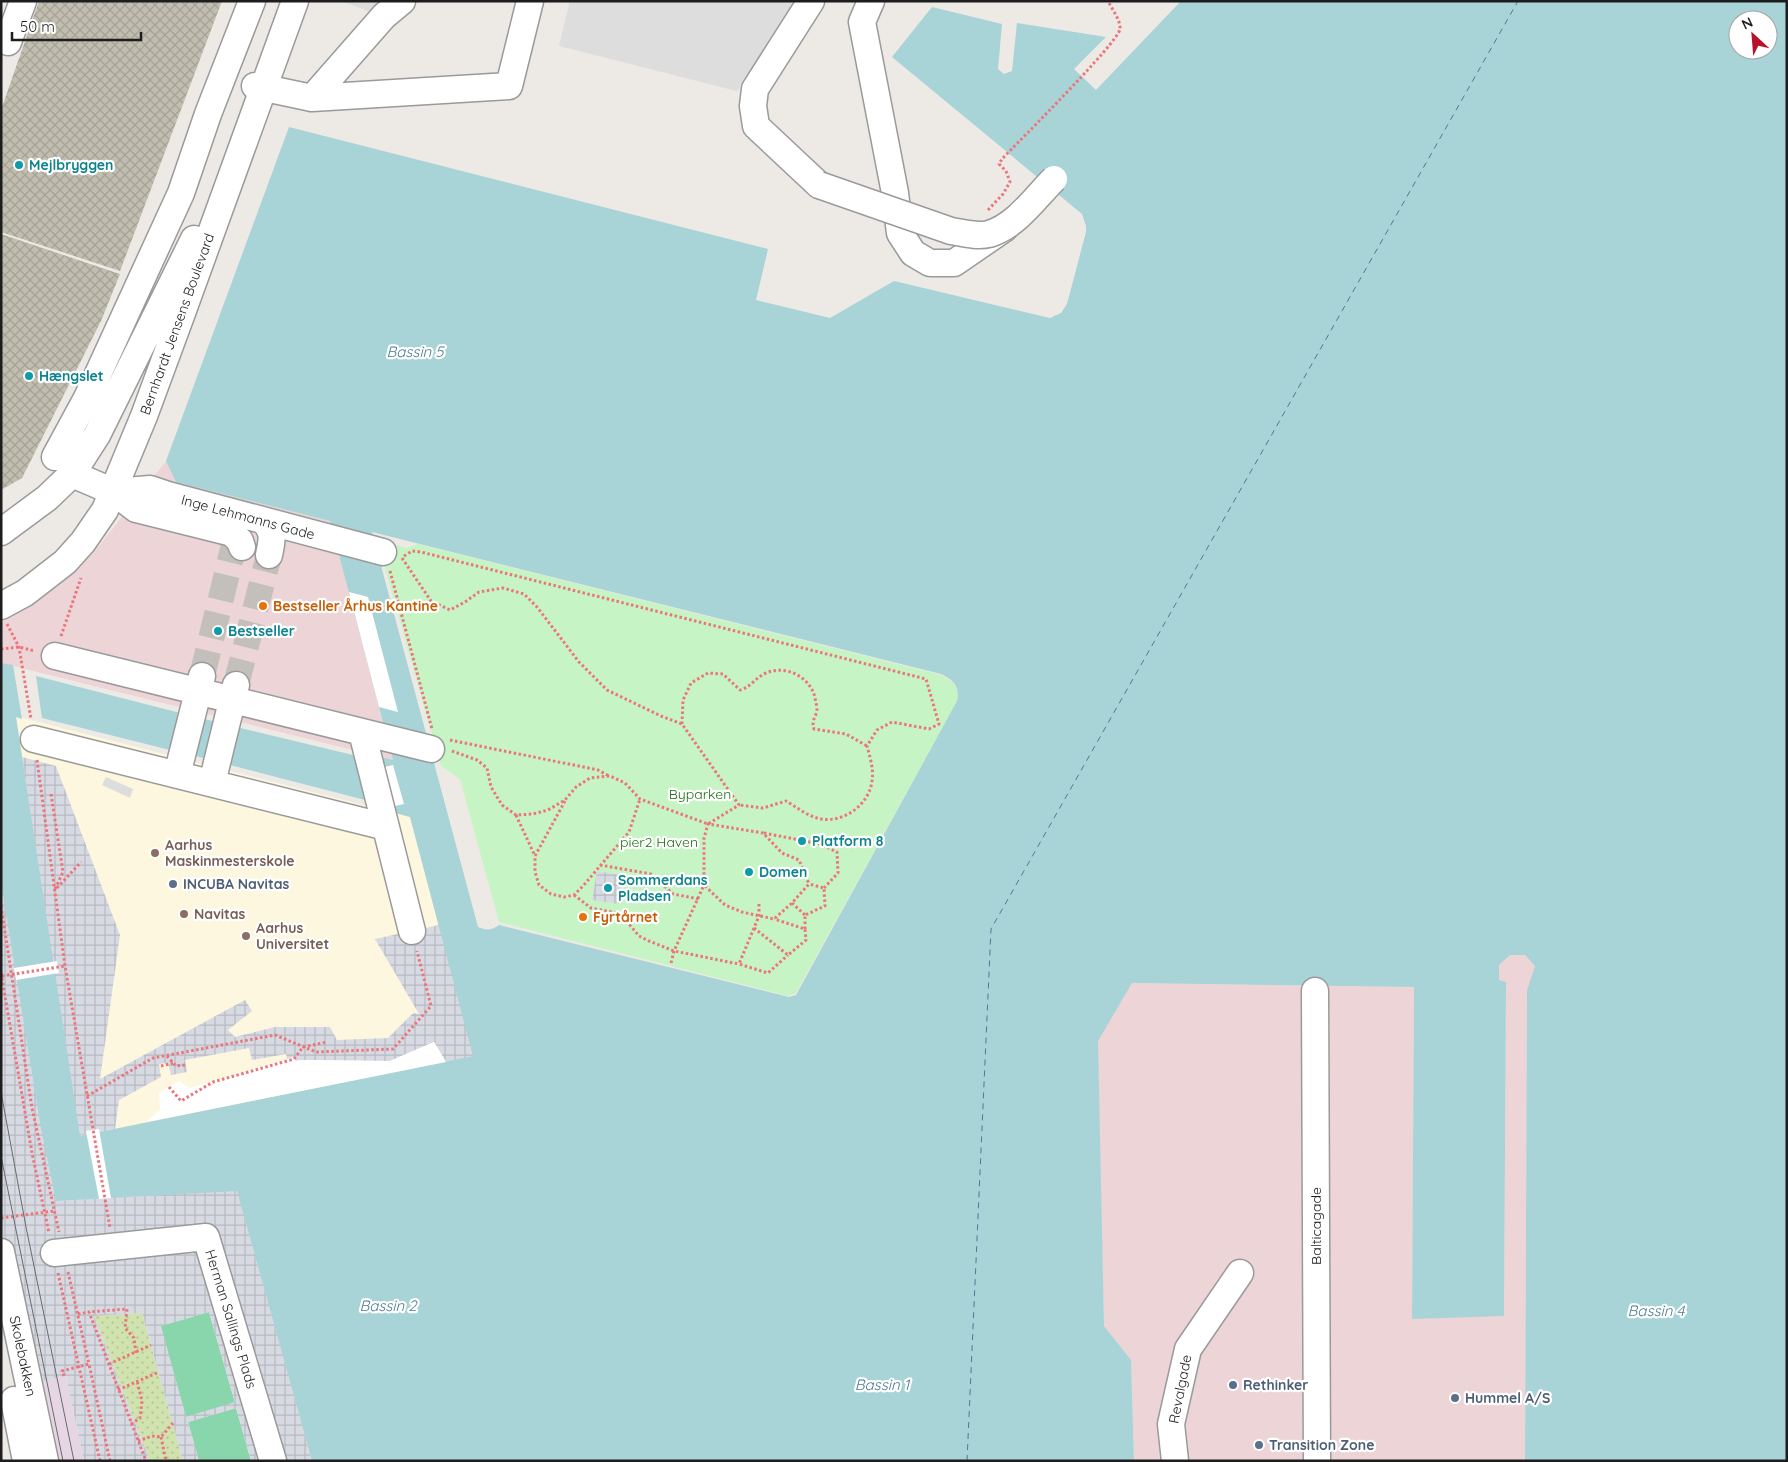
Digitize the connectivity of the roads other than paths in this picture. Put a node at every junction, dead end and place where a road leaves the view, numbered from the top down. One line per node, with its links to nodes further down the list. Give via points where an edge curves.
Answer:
1 (23, 1): 9 (street)
2 (252, 1): 12 (street, via 181,193 87,398)
3 (284, 1): 10 (street, Bernhardt Jensens Boulevard)
4 (295, 1): 10 (street, Bernhardt Jensens Boulevard)
5 (402, 1): 11 (street, via 384,16)
6 (530, 1): 11 (street, via 509,86)
7 (811, 1): 8 (street, bridge, via 756,89 754,106 756,126 819,184 951,230 973,235 989,234 1015,219 1054,178 1012,224 954,263 930,263 913,253 900,233 895,193 862,22)
8 (871, 1)
9 (8, 42)
10 (260, 86): 11 (street); 12 (street, Bernhardt Jensens Boulevard, via 217,192 97,435); 13 (street, Bernhardt Jensens Boulevard, via 175,332)
11 (312, 98)
12 (64, 465): 13 (street, Inge Lehmanns Gade); 15 (street, Bernhardt Jensens Boulevard, via 47,498)
13 (114, 492): 14 (street, Inge Lehmanns Gade, via 150,489); 14 (street, Inge Lehmanns Gade, via 136,509 232,533 248,547 272,536 268,524); 17 (street, Bernhardt Jensens Boulevard, via 84,542)
14 (262, 520): 16 (street, Inge Lehmanns Gade)
15 (1, 532)
16 (390, 554)
17 (4, 614)
18 (55, 656): 19 (street)
19 (200, 684): 20 (street); 24 (street)
20 (234, 692): 21 (street); 25 (street)
21 (374, 735): 23 (street); 26 (street)
22 (34, 739): 24 (street)
23 (437, 741)
24 (177, 775): 25 (street)
25 (212, 783): 26 (street)
26 (386, 826): 27 (street)
27 (412, 931)
28 (1315, 991): 37 (street, Balticagade)
29 (1, 1252): 34 (street, Skolebakken)
30 (59, 1253): 35 (street, Herman Sallings Plads, via 206,1237)
31 (1240, 1272): 36 (street, Revalgade, via 1188,1349 1171,1424)
32 (1, 1333): 33 (street, Skolebakken)
33 (26, 1461)
34 (45, 1461)
35 (273, 1461)
36 (1174, 1461)
37 (1317, 1461)

